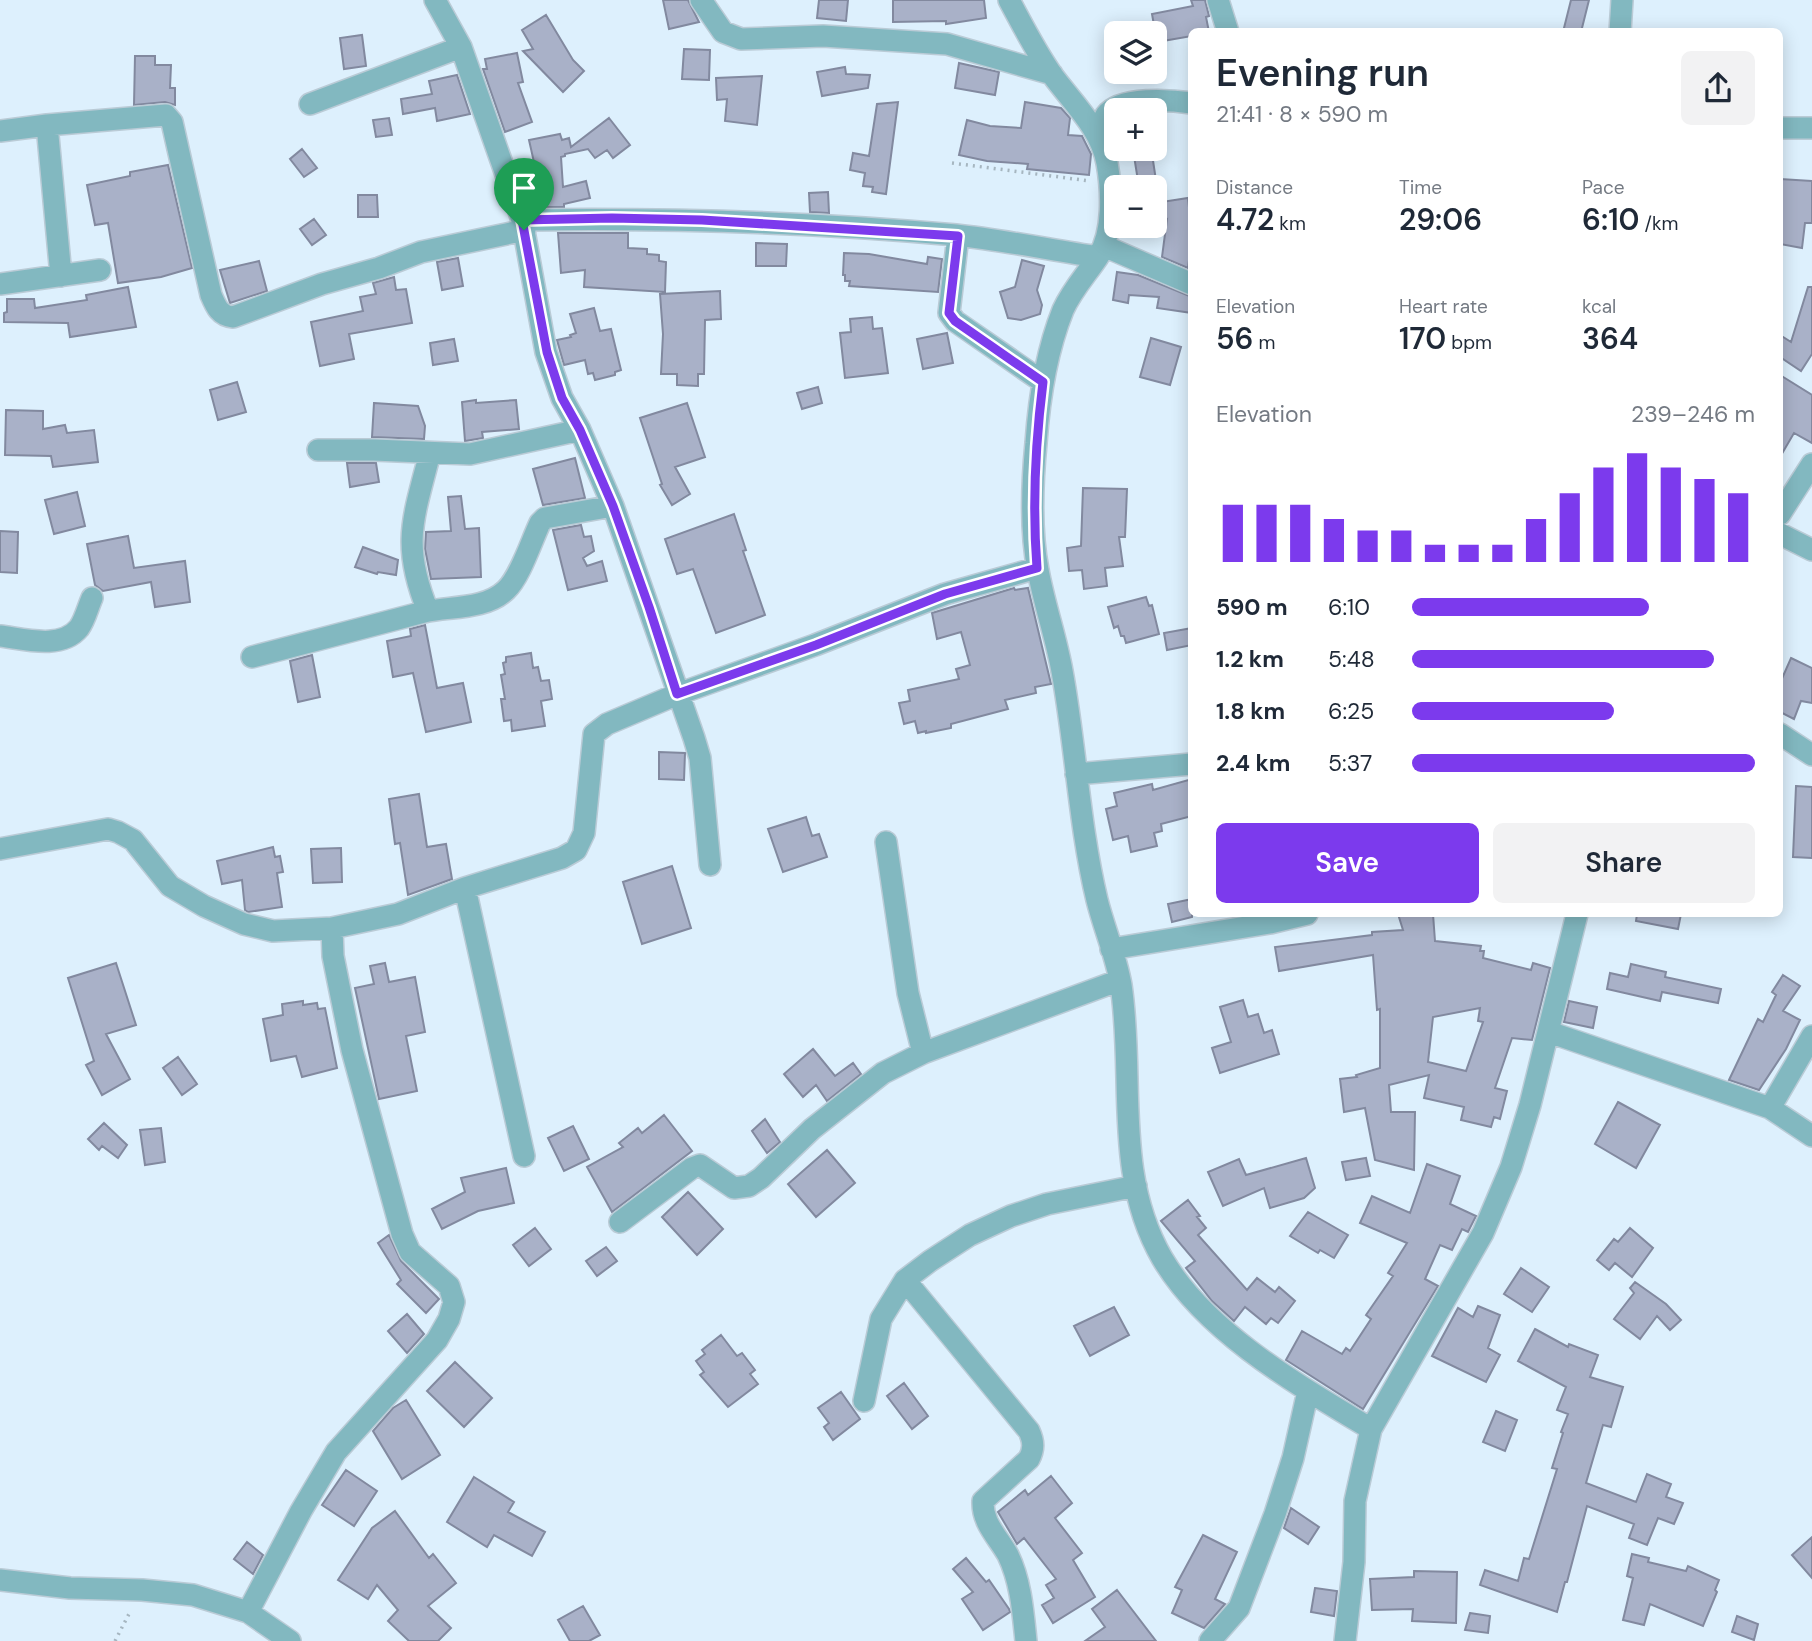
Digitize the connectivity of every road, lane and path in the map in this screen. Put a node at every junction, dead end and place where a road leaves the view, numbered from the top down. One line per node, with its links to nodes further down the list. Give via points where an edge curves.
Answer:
1 (435, 0): 8 (street)
2 (701, 0): 9 (street, via 723,32 741,39 823,36 947,44)
3 (1009, 0): 9 (street)
4 (1218, 0): 6 (street)
5 (1622, 0): 7 (street)
6 (1227, 28)
7 (1620, 28)
8 (461, 47): 11 (street); 20 (street)
9 (1052, 75): 16 (street)
10 (1188, 103): 16 (street, via 1151,100 1119,106 1105,118)
11 (310, 104)
12 (47, 125): 15 (street); 20 (street, via 166,115 172,122 211,295 227,317 421,252); 25 (street)
13 (1783, 128): 14 (street)
14 (1812, 128)
15 (0, 131)
16 (1099, 136): 18 (street)
17 (952, 163): 19 (path)
18 (1109, 175)
19 (1104, 182)
20 (523, 225): 21 (street, via 702,220); 29 (street, via 547,352 562,398)
21 (958, 236): 23 (street); 28 (street, via 949,313)
22 (1104, 238): 23 (street)
23 (1101, 252): 26 (street); 28 (street, via 1062,312)
24 (100, 270): 25 (street)
25 (61, 276): 27 (street)
26 (1188, 283)
27 (0, 284)
28 (1043, 382): 37 (street, via 1033,496)
29 (580, 430): 31 (street, via 470,454); 33 (street)
30 (318, 450): 31 (street)
31 (430, 453): 39 (street, via 411,534 412,564)
32 (1812, 464): 34 (street)
33 (613, 506): 39 (street, via 545,518 506,590 493,599); 42 (street)
34 (1783, 509)
35 (1783, 536): 36 (street)
36 (1812, 550)
37 (1037, 568): 42 (street, via 945,594); 46 (street, via 1062,669)
38 (92, 598): 40 (street, via 81,625 59,640)
39 (428, 611): 41 (street)
40 (0, 636)
41 (252, 657)
42 (677, 694): 49 (street, via 700,758); 50 (street, via 594,734 584,833 576,849 562,858)
43 (1783, 736): 44 (street)
44 (1812, 755)
45 (1188, 764): 46 (street)
46 (1076, 774): 54 (street, via 1084,837)
47 (886, 842): 58 (street, via 908,993)
48 (0, 849): 53 (street, via 108,829 133,840 170,886 244,924 274,930)
49 (710, 865)
50 (465, 888): 53 (street, via 398,914); 61 (street)
51 (1295, 917): 54 (street)
52 (1576, 917): 56 (street)
53 (332, 928): 70 (street, via 332,956 352,1050 402,1234 410,1252 449,1286 454,1302 437,1340 336,1452)
54 (1111, 949): 55 (street)
55 (1120, 980): 58 (street); 62 (street, via 1126,1027 1128,1145)
56 (1549, 1032): 59 (street); 67 (street, via 1511,1167 1483,1233)
57 (1812, 1035): 59 (street)
58 (923, 1053): 63 (street, via 883,1073 749,1186 734,1188 700,1165)
59 (1770, 1108): 60 (street)
60 (1812, 1136)
61 (524, 1156)
62 (1136, 1186): 64 (street, via 1046,1204 1011,1216 970,1235); 65 (street, via 1146,1224 1181,1286 1244,1345)
63 (620, 1222)
64 (905, 1280): 66 (street, via 881,1319); 73 (street, via 1033,1440 1029,1459 987,1495 982,1511 1019,1584)
65 (1308, 1391): 67 (street); 74 (street, via 1293,1458 1240,1608)
66 (864, 1401)
67 (1370, 1429): 75 (street, via 1355,1501)
68 (0, 1580): 69 (street)
69 (142, 1590): 70 (street, via 193,1595); 71 (path)
70 (248, 1612): 72 (street)
71 (115, 1641)
72 (290, 1641)
73 (1026, 1641)
74 (1210, 1641)
75 (1345, 1641)

